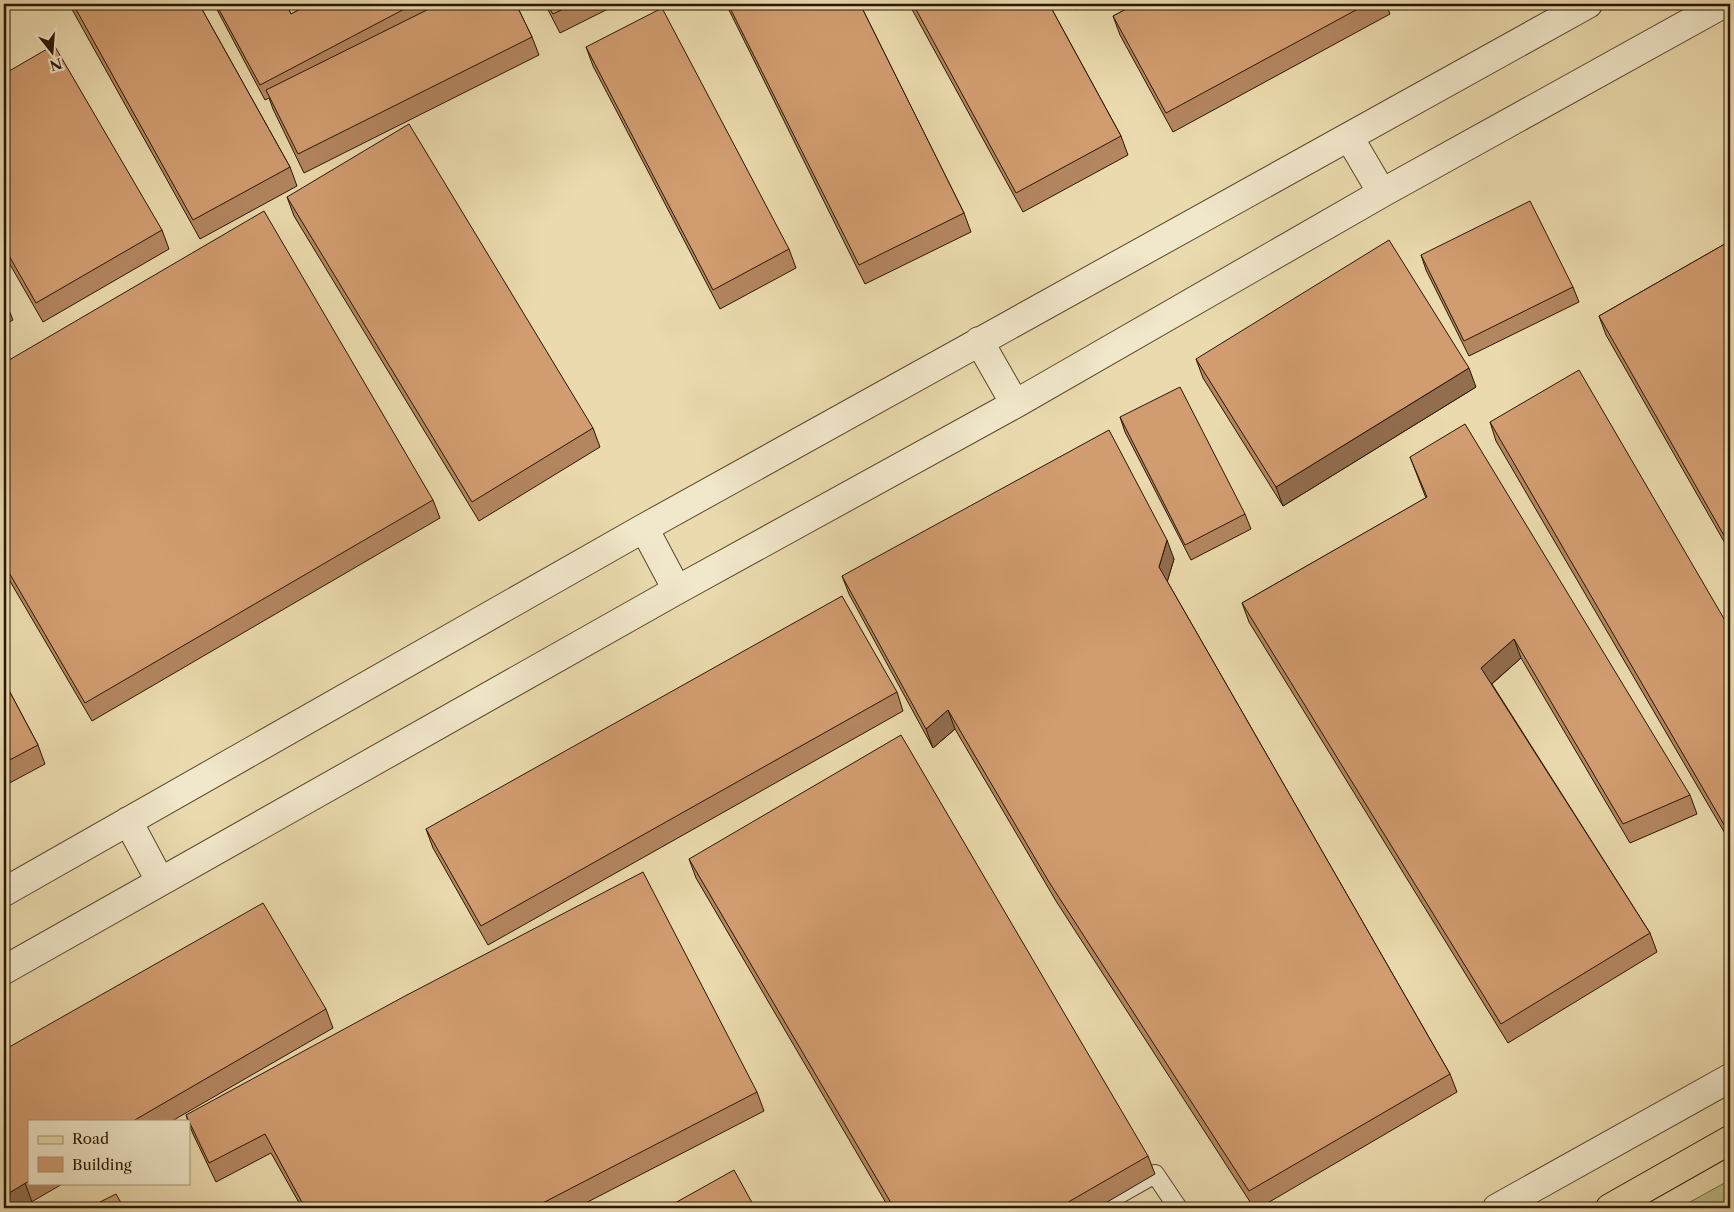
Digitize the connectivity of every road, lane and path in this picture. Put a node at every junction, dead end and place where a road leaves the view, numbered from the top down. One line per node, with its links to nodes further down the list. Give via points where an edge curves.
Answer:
1 (1588, 4): 3 (street)
2 (1723, 4): 4 (street)
3 (1349, 137): 4 (street); 5 (street)
4 (1382, 192): 6 (street)
5 (979, 341): 6 (street); 7 (street)
6 (1014, 404): 8 (street)
7 (644, 528): 8 (street); 9 (street)
8 (677, 590): 10 (street)
9 (128, 820): 10 (street); 11 (street)
10 (160, 881): 12 (street)
11 (4, 892)
12 (4, 970)
13 (1730, 1078): 17 (street)
14 (1730, 1140): 18 (main road)
15 (1095, 1208): 16 (lane, via 1155,1174)
16 (1178, 1208)
17 (1497, 1208)
18 (1610, 1208)

